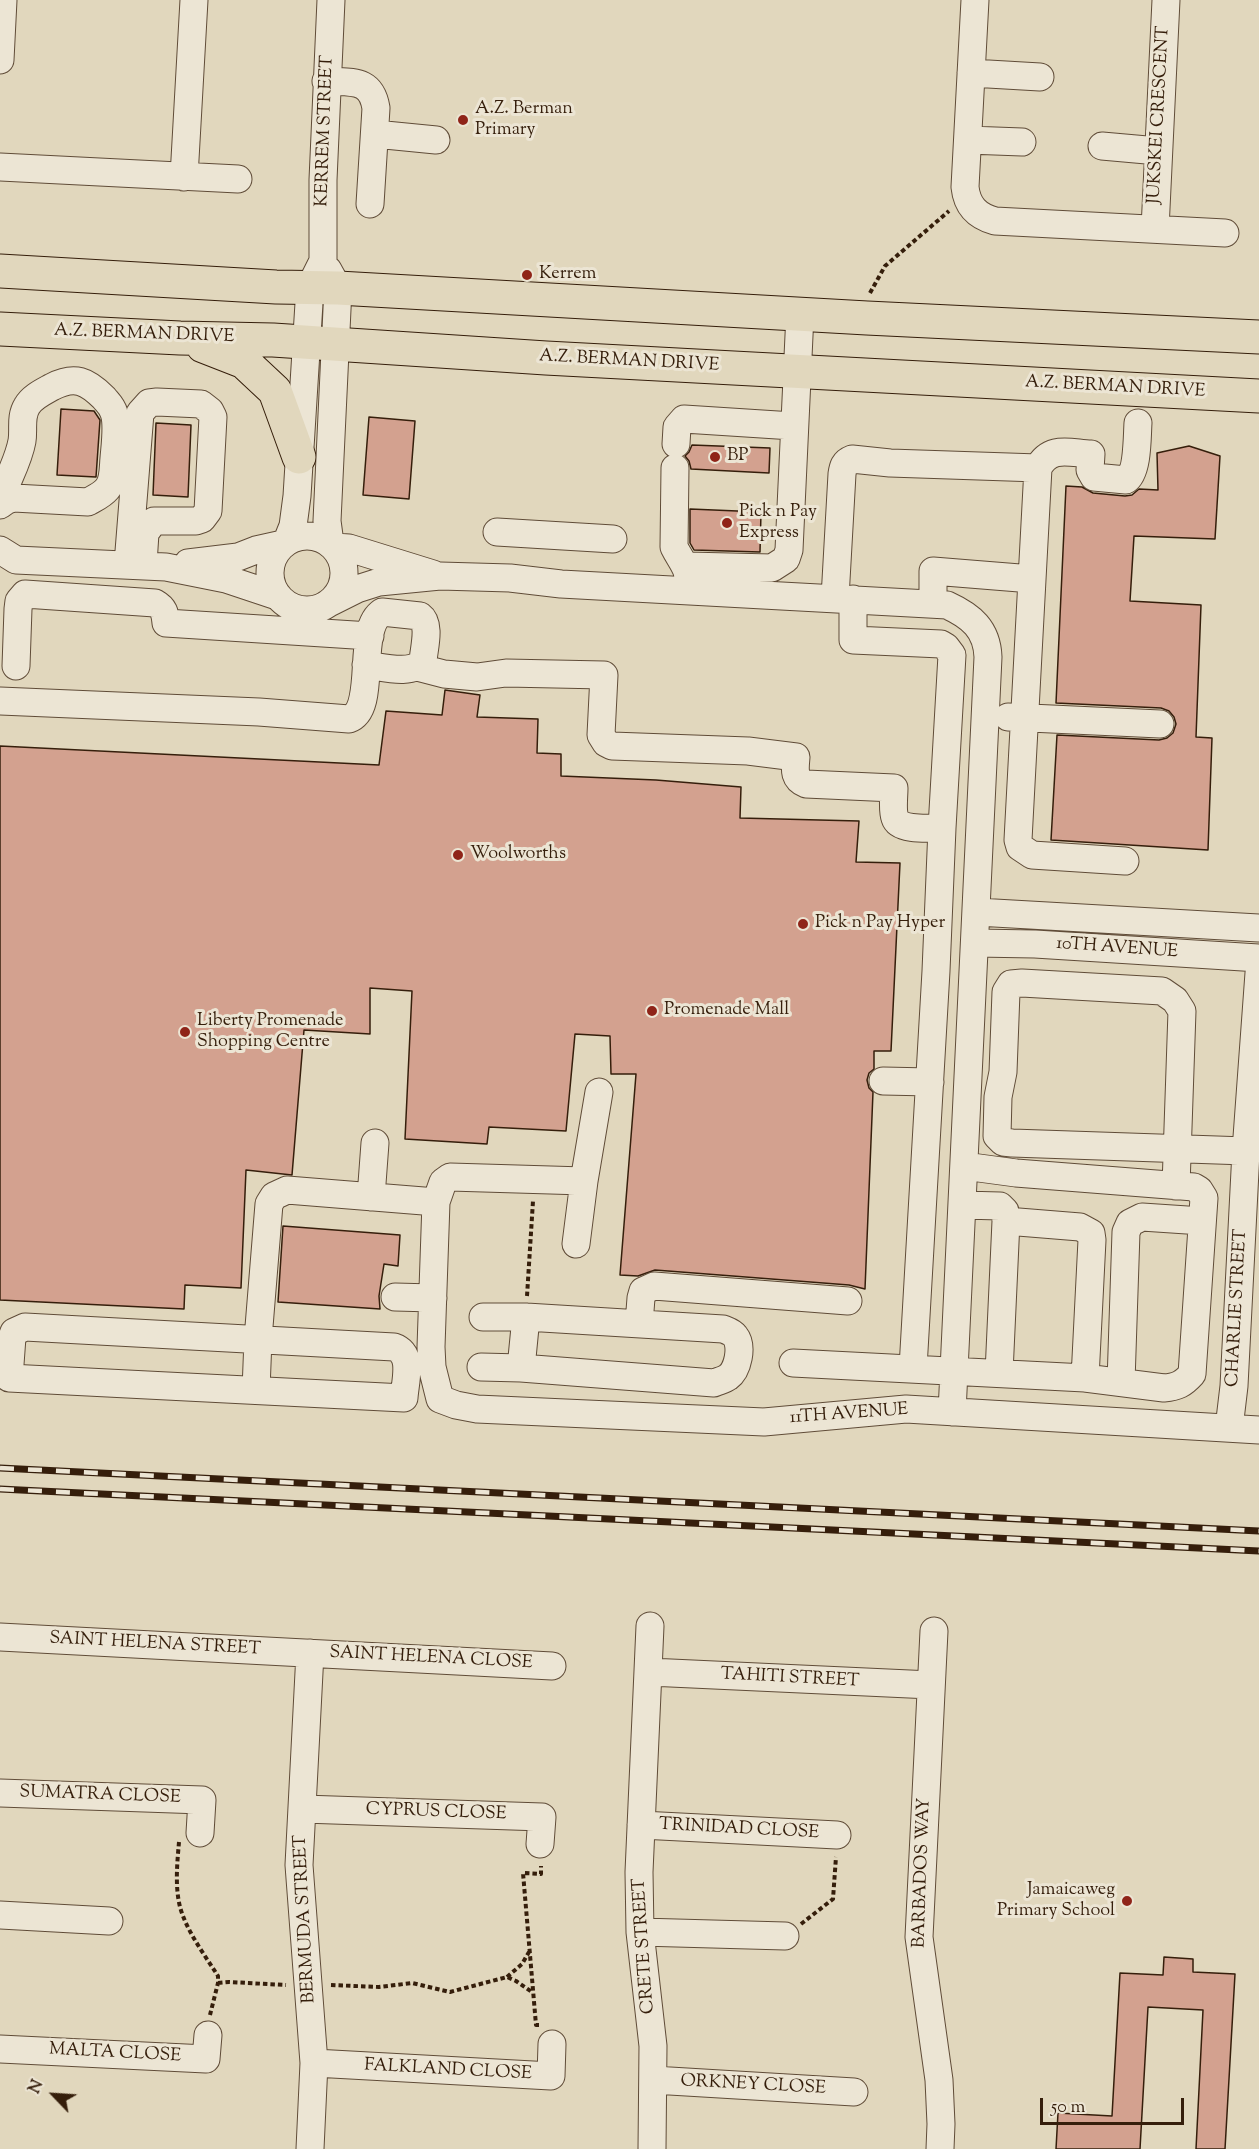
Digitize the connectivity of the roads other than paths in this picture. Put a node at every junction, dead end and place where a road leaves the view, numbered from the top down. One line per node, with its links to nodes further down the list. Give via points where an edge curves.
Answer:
1 (3, 0): 6 (street)
2 (194, 0): 17 (street)
3 (331, 0): 9 (street, KERREM STREET)
4 (975, 0): 7 (street)
5 (1166, 0): 15 (street, JUKSKEI CRESCENT)
6 (0, 60)
7 (971, 73): 8 (street); 12 (street)
8 (1040, 77)
9 (326, 81): 10 (street, via 357,83 374,94); 23 (street, KERREM STREET)
10 (375, 134): 11 (street); 19 (street)
11 (436, 140)
12 (968, 140): 13 (street); 20 (street, JUKSKEI CRESCENT, via 966,197 983,218)
13 (1023, 142)
14 (1102, 146): 15 (street)
15 (1158, 151): 20 (street, JUKSKEI CRESCENT)
16 (0, 167): 17 (street)
17 (184, 177): 18 (street)
18 (238, 179)
19 (370, 204)
20 (1155, 229): 21 (street, JUKSKEI CRESCENT)
21 (1225, 233)
22 (0, 271): 23 (main road, via 276,287)
23 (324, 279): 24 (main road); 28 (street, KERREM STREET)
24 (800, 314): 26 (main road); 29 (street)
25 (0, 329): 27 (main road, A.Z. BERMAN DRIVE)
26 (1259, 337)
27 (180, 338): 28 (main road, A.Z. BERMAN DRIVE); 33 (main road, via 244,362 261,376 275,391)
28 (321, 344): 29 (main road, A.Z. BERMAN DRIVE); 33 (street); 39 (street, via 327,521)
29 (796, 370): 30 (main road, A.Z. BERMAN DRIVE); 32 (street)
30 (1259, 396)
31 (1138, 423): 34 (street, via 1134,469 1126,480 1094,477 1090,470 1091,454 1057,452 1042,460)
32 (793, 426): 43 (street, via 786,559 772,568); 43 (street, via 684,419 677,427 674,547)
33 (299, 457): 38 (street, via 296,512)
34 (1038, 468): 44 (street); 47 (street, via 847,461 842,474)
35 (0, 503): 35 (street, via 22,441 23,414 28,403 63,382 76,380 88,384 111,405 115,415 112,477 109,488 99,497 88,502 14,498)
36 (497, 532): 37 (street)
37 (613, 539)
38 (285, 542): 39 (street, via 309,535); 41 (street, via 228,559); 46 (street, via 271,563 272,586)
39 (332, 545): 42 (street); 48 (street, via 342,558 343,584)
40 (5, 560): 41 (street)
41 (146, 565): 41 (street, via 140,413 149,403 157,402 206,406 213,417 208,511 196,521 154,521 145,533); 46 (street, via 226,579)
42 (440, 576): 43 (street, via 561,584); 45 (street)
43 (688, 578): 47 (street)
44 (1032, 579): 49 (street, via 933,571); 58 (street)
45 (409, 580): 48 (street, via 379,582); 50 (street)
46 (277, 596): 48 (street, via 306,610)
47 (844, 599): 49 (street); 60 (street, via 853,640 941,645 952,655)
48 (327, 604)
49 (933, 604): 57 (street, via 957,609 976,624 988,643)
50 (408, 615): 52 (street, via 379,613); 55 (street, via 420,616 426,624 423,661)
51 (9, 628): 52 (street, via 25,594 154,603 165,612 166,623); 54 (street)
52 (370, 636): 53 (street)
53 (366, 665): 55 (street); 56 (street, via 362,707 349,719)
54 (16, 666)
55 (417, 668): 60 (street, via 477,677 604,675 601,735 606,743 796,757 795,772 800,782 894,789 894,817 899,824)
56 (0, 700)
57 (986, 717): 58 (street); 62 (street)
58 (1024, 717): 59 (street); 61 (street, via 1020,847 1032,855)
59 (1160, 724)
60 (942, 828): 67 (street)
61 (1125, 861)
62 (977, 912): 63 (street, 10TH AVENUE); 64 (street)
63 (1259, 928)
64 (975, 943): 65 (street, 10TH AVENUE); 68 (street)
65 (1259, 958)
66 (1259, 972): 74 (street, CHARLIE STREET)
67 (933, 1025): 68 (street); 70 (street)
68 (970, 1026): 75 (street)
69 (883, 1081): 70 (street)
70 (930, 1082): 94 (street)
71 (599, 1092): 76 (street)
72 (375, 1143): 78 (street)
73 (1179, 1148): 73 (street, via 1012,1143 999,1139 998,1097 1011,984 1162,991 1175,1000 1182,1011); 74 (street); 77 (street)
74 (1246, 1151): 84 (street, CHARLIE STREET)
75 (964, 1166): 77 (street); 80 (street)
76 (584, 1181): 79 (street, via 450,1177 442,1182); 83 (street)
77 (1176, 1186): 82 (street, via 1194,1187 1202,1193)
78 (371, 1197): 79 (street); 91 (street, via 287,1190 274,1196 269,1204)
79 (436, 1203): 86 (street)
80 (962, 1205): 81 (street, via 1000,1206 1005,1211); 96 (street)
81 (1005, 1221): 97 (street); 99 (street, via 1080,1227 1091,1233)
82 (1202, 1221): 100 (street, via 1192,1374 1177,1387); 100 (street, via 1142,1216 1130,1223 1126,1232)
83 (576, 1244)
84 (1250, 1247): 104 (street, CHARLIE STREET)
85 (395, 1297): 86 (street)
86 (433, 1298): 102 (street, 11TH AVENUE, via 432,1367 440,1399 477,1409)
87 (848, 1301): 90 (street, via 654,1286 644,1291 641,1298)
88 (483, 1317): 89 (street)
89 (525, 1317): 90 (street); 95 (street)
90 (639, 1324): 95 (street, via 734,1333 738,1340 735,1369 728,1378 714,1383)
91 (258, 1339): 98 (street, via 25,1327 12,1337); 101 (street); 101 (street, via 393,1347 404,1352 406,1359 404,1398)
92 (794, 1363): 94 (street)
93 (481, 1367): 95 (street)
94 (913, 1368): 96 (street)
95 (529, 1369): 102 (street)
96 (956, 1371): 97 (street); 103 (street)
97 (999, 1372): 99 (street)
98 (5, 1378): 101 (street)
99 (1085, 1378): 100 (street)
100 (1121, 1383)
101 (256, 1390)
102 (533, 1411): 103 (street, 11TH AVENUE, via 764,1422 906,1409)
103 (952, 1412): 104 (street, 11TH AVENUE)
104 (1229, 1428): 105 (street, 11TH AVENUE)
105 (1259, 1430)
106 (650, 1626): 111 (street, CRETE STREET)
107 (934, 1631): 112 (street, BARBADOS WAY)
108 (0, 1637): 109 (street, SAINT HELENA STREET)
109 (310, 1653): 110 (street, SAINT HELENA CLOSE); 114 (street, BERMUDA STREET)
110 (552, 1666)
111 (649, 1672): 112 (street, TAHITI STREET); 115 (street, CRETE STREET)
112 (931, 1685): 131 (street, BARBADOS WAY, via 919,1937 939,2080)
113 (0, 1793): 117 (street, SUMATRA CLOSE, via 202,1800)
114 (303, 1809): 118 (street, CYPRUS CLOSE, via 542,1817); 126 (street, BERMUDA STREET, via 299,1865)
115 (641, 1825): 116 (street, TRINIDAD CLOSE); 121 (street, CRETE STREET)
116 (837, 1835)
117 (195, 1837)
118 (540, 1844)
119 (0, 1915): 120 (street)
120 (110, 1921)
121 (640, 1932): 122 (street); 127 (street, CRETE STREET, via 653,2046)
122 (785, 1936)
123 (209, 2026): 125 (street, MALTA CLOSE, via 206,2059)
124 (548, 2035): 126 (street, FALKLAND CLOSE, via 551,2076)
125 (0, 2049)
126 (314, 2063): 129 (street, BERMUDA STREET)
127 (652, 2080): 128 (street, ORKNEY CLOSE); 130 (street, CRETE STREET)
128 (854, 2092)
129 (310, 2149)
130 (652, 2149)
131 (940, 2149)

